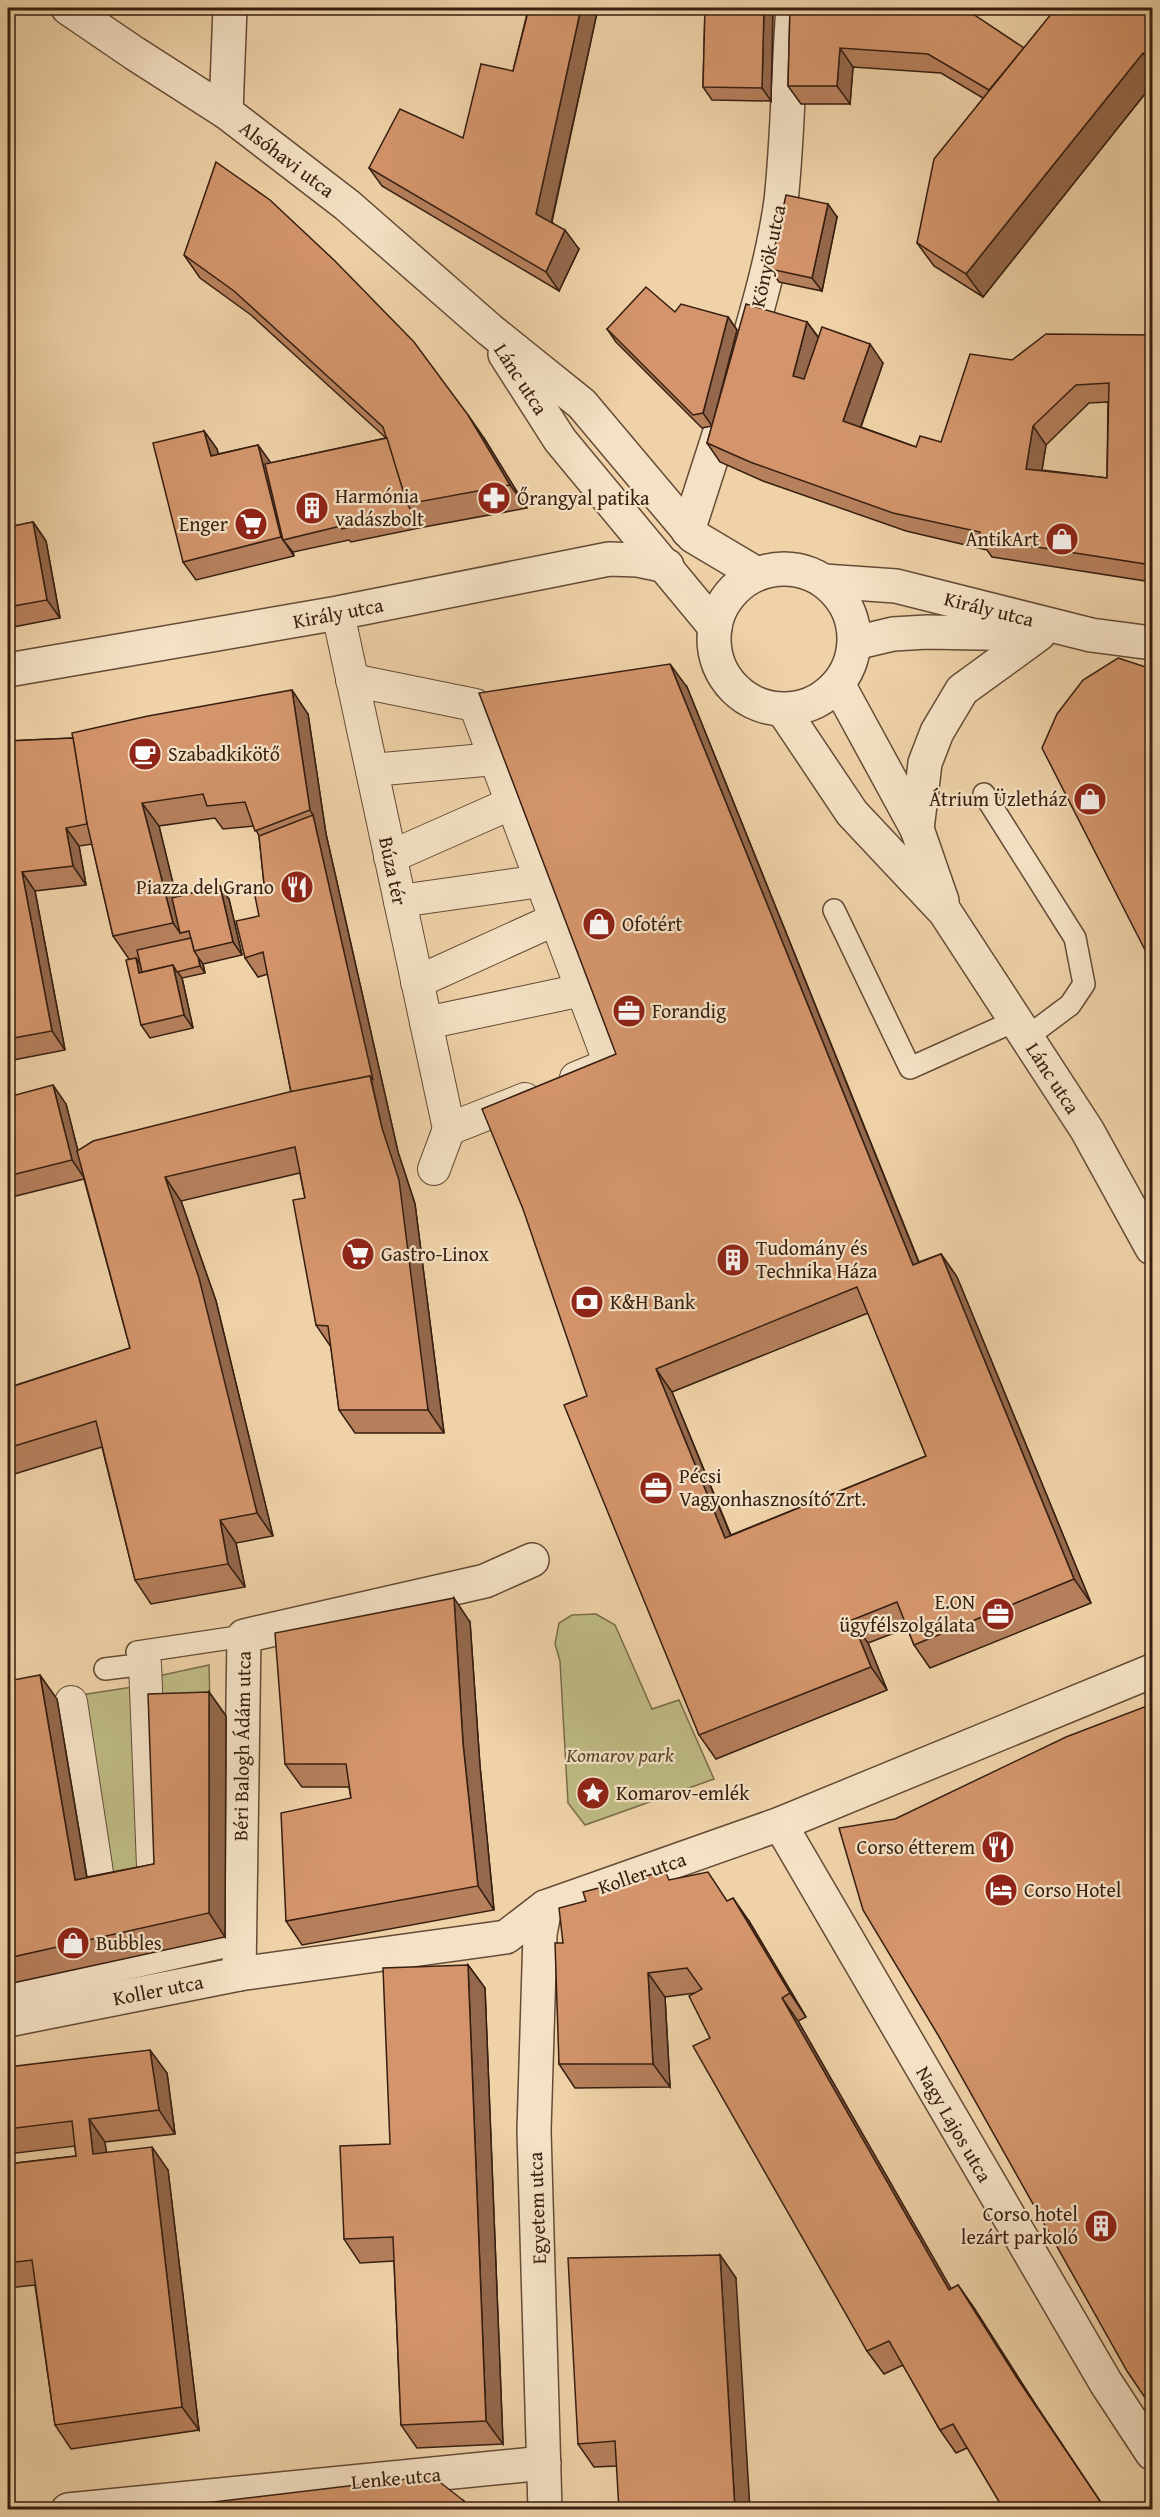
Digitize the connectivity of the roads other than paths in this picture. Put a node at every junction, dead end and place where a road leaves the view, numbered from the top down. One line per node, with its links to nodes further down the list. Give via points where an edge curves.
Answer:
1 (68, 8): 4 (street, Alsóhavi utca)
2 (230, 8): 4 (street)
3 (793, 8): 6 (street, Könyök utca, via 780,203 759,306)
4 (226, 112): 5 (street, Alsóhavi utca, via 347,205)
5 (490, 330): 6 (street, Lánc utca, via 582,404); 7 (street, Lánc utca, via 560,440)
6 (688, 531): 8 (street, Lánc utca)
7 (667, 567): 10 (street, Király utca, via 609,559); 11 (street, Lánc utca)
8 (757, 574): 9 (street, via 796,569); 11 (street, via 736,586 723,602)
9 (824, 581): 13 (street, Király utca, via 896,586); 14 (street, via 839,595 852,617)
10 (338, 613): 16 (street, Király utca); 17 (street, Búza tér)
11 (715, 627): 19 (street, via 715,651 723,675 735,690 755,704)
12 (1039, 634): 13 (street); 14 (street, via 927,632 894,634); 24 (street, via 962,690 937,732 925,763)
13 (1091, 635): 15 (street, Király utca)
14 (855, 643): 18 (street)
15 (1152, 643)
16 (8, 670)
17 (352, 680): 20 (street, via 475,705); 21 (street, Búza tér)
18 (838, 684): 19 (street, via 822,699); 24 (street, Lánc utca)
19 (783, 710): 29 (street, Lánc utca, via 852,813)
20 (495, 759): 21 (street); 23 (street)
21 (372, 770): 25 (street, Búza tér)
22 (984, 794): 34 (lane, via 1075,938 1084,984 1070,1005)
23 (512, 803): 25 (street); 26 (street)
24 (917, 829): 29 (street, Lánc utca)
25 (390, 856): 27 (street, Búza tér)
26 (541, 881): 27 (street); 30 (street)
27 (400, 901): 31 (street, Búza tér)
28 (834, 910): 34 (lane, via 910,1068)
29 (945, 912): 34 (street, Lánc utca)
30 (556, 920): 31 (street); 32 (street)
31 (417, 982): 33 (street, Búza tér)
32 (582, 990): 33 (street); 35 (street, via 610,1065)
33 (426, 1023): 35 (street, Búza tér)
34 (1022, 1029): 37 (street, Lánc utca, via 1087,1130)
35 (448, 1129): 36 (street)
36 (434, 1169)
37 (1152, 1248)
38 (532, 1560): 39 (street, Béri Balogh Ádám utca, via 485,1581)
39 (238, 1637): 40 (lane); 46 (street, Béri Balogh Ádám utca); 47 (street, via 231,1940)
40 (136, 1652): 41 (lane); 43 (street, via 154,1884 94,1887)
41 (105, 1669)
42 (1152, 1671): 44 (street, Koller utca)
43 (71, 1702)
44 (780, 1824): 45 (street, Koller utca); 49 (street, Nagy Lajos utca, via 1118,2402)
45 (545, 1907): 46 (street, Koller utca, via 506,1937); 50 (street, Egyetem utca, via 540,1934 534,2131)
46 (238, 1974): 48 (street, Koller utca)
47 (8, 1990)
48 (8, 2020)
49 (1152, 2453)
50 (544, 2463): 51 (street, Lenke utca); 52 (street, Egyetem utca)
51 (68, 2510)
52 (545, 2510)

